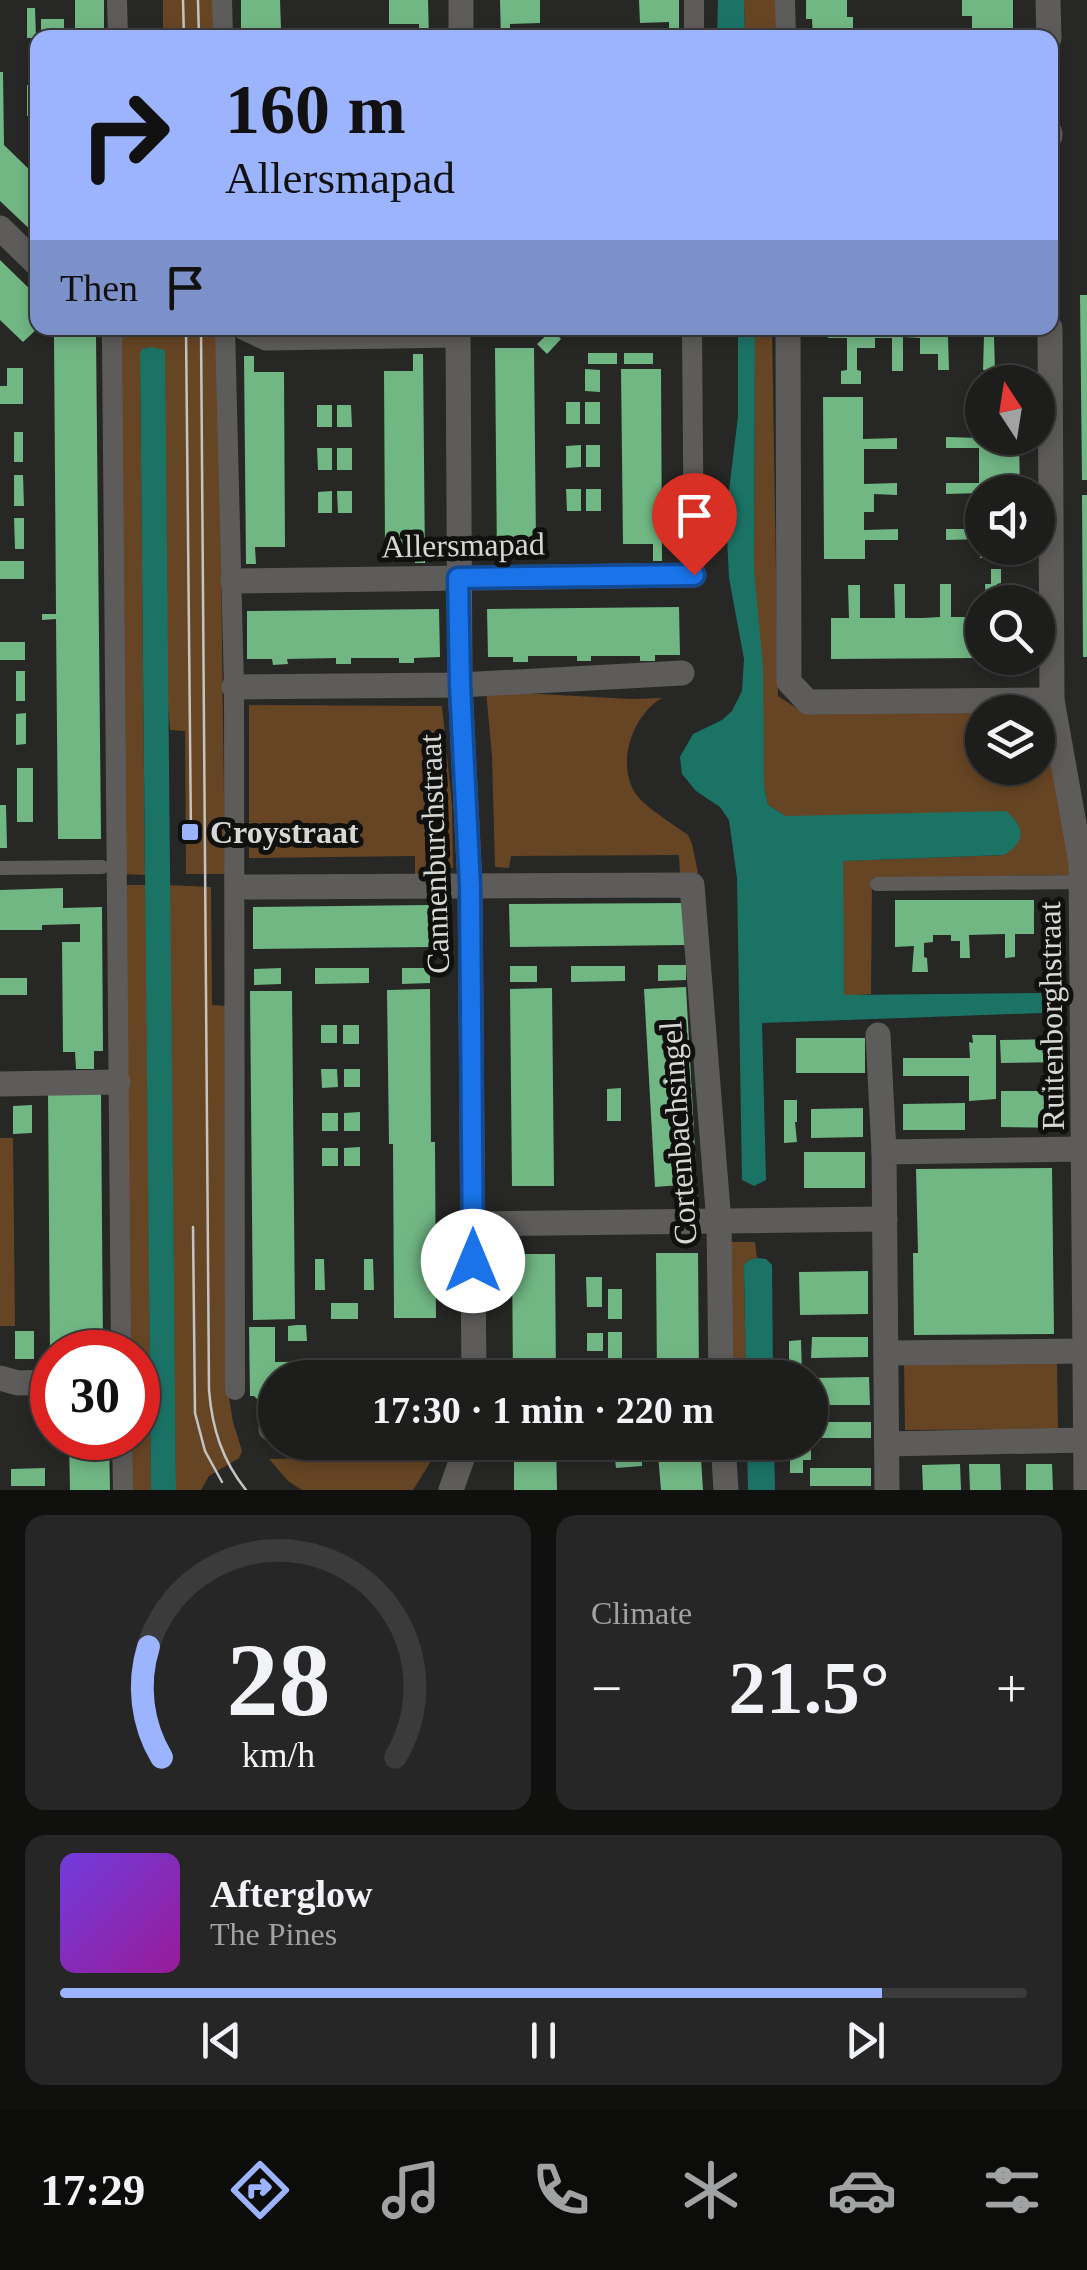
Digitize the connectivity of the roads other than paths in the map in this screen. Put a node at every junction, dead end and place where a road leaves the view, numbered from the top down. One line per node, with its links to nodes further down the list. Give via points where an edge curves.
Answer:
1 (117, 0): 7 (street)
2 (222, 0): 8 (street)
3 (461, 0): 9 (street)
4 (694, 0): 10 (street)
5 (785, 0): 11 (street)
6 (1048, 0): 12 (street)
7 (118, 30)
8 (223, 30)
9 (461, 30)
10 (694, 30)
11 (786, 30)
12 (1049, 30)
13 (0, 228): 14 (street)
14 (30, 257)
15 (113, 335): 39 (street)
16 (225, 335): 25 (street)
17 (260, 335): 18 (street)
18 (348, 335)
19 (458, 335): 24 (street, Cannenburchstraat)
20 (692, 335): 23 (street)
21 (788, 335): 30 (street, via 789,682 808,702)
22 (1050, 335): 29 (street, Ruitenborghstraat)
23 (694, 575): 24 (street, Allersmapad)
24 (458, 578): 25 (street, Allersmapad); 27 (street, Cannenburchstraat)
25 (233, 581): 28 (street)
26 (682, 673): 27 (street)
27 (460, 685): 28 (street); 36 (street, Cannenburchstraat)
28 (234, 687): 53 (street)
29 (1052, 695)
30 (965, 701)
31 (1055, 717): 34 (street, Ruitenborghstraat)
32 (102, 867): 33 (lane)
33 (0, 868)
34 (1082, 882): 35 (lane, Ruitenborghstraat); 41 (street, Ruitenborghstraat)
35 (877, 884)
36 (470, 886): 37 (street); 44 (street, Cortenbachsingel, via 692,884); 45 (street, Cannenburchstraat)
37 (240, 888)
38 (878, 1035): 42 (street)
39 (118, 1082): 40 (street); 46 (street)
40 (0, 1084)
41 (1085, 1149): 42 (street); 47 (street, Ruitenborghstraat)
42 (884, 1152): 43 (street)
43 (884, 1219): 44 (street); 48 (street)
44 (719, 1223): 45 (street); 50 (street, Cortenbachsingel)
45 (472, 1224): 49 (street, Cannenburchstraat)
46 (120, 1330)
47 (1086, 1351): 48 (street); 54 (street, Ruitenborghstraat)
48 (886, 1353): 55 (street)
49 (474, 1360)
50 (722, 1360)
51 (0, 1378): 52 (street)
52 (30, 1383)
53 (235, 1390)
54 (1086, 1440): 55 (street); 63 (street, Ruitenborghstraat)
55 (887, 1444): 62 (street)
56 (122, 1460): 59 (street)
57 (461, 1460): 60 (street)
58 (724, 1460): 61 (street)
59 (123, 1490)
60 (450, 1490)
61 (726, 1490)
62 (887, 1490)
63 (1086, 1490)

